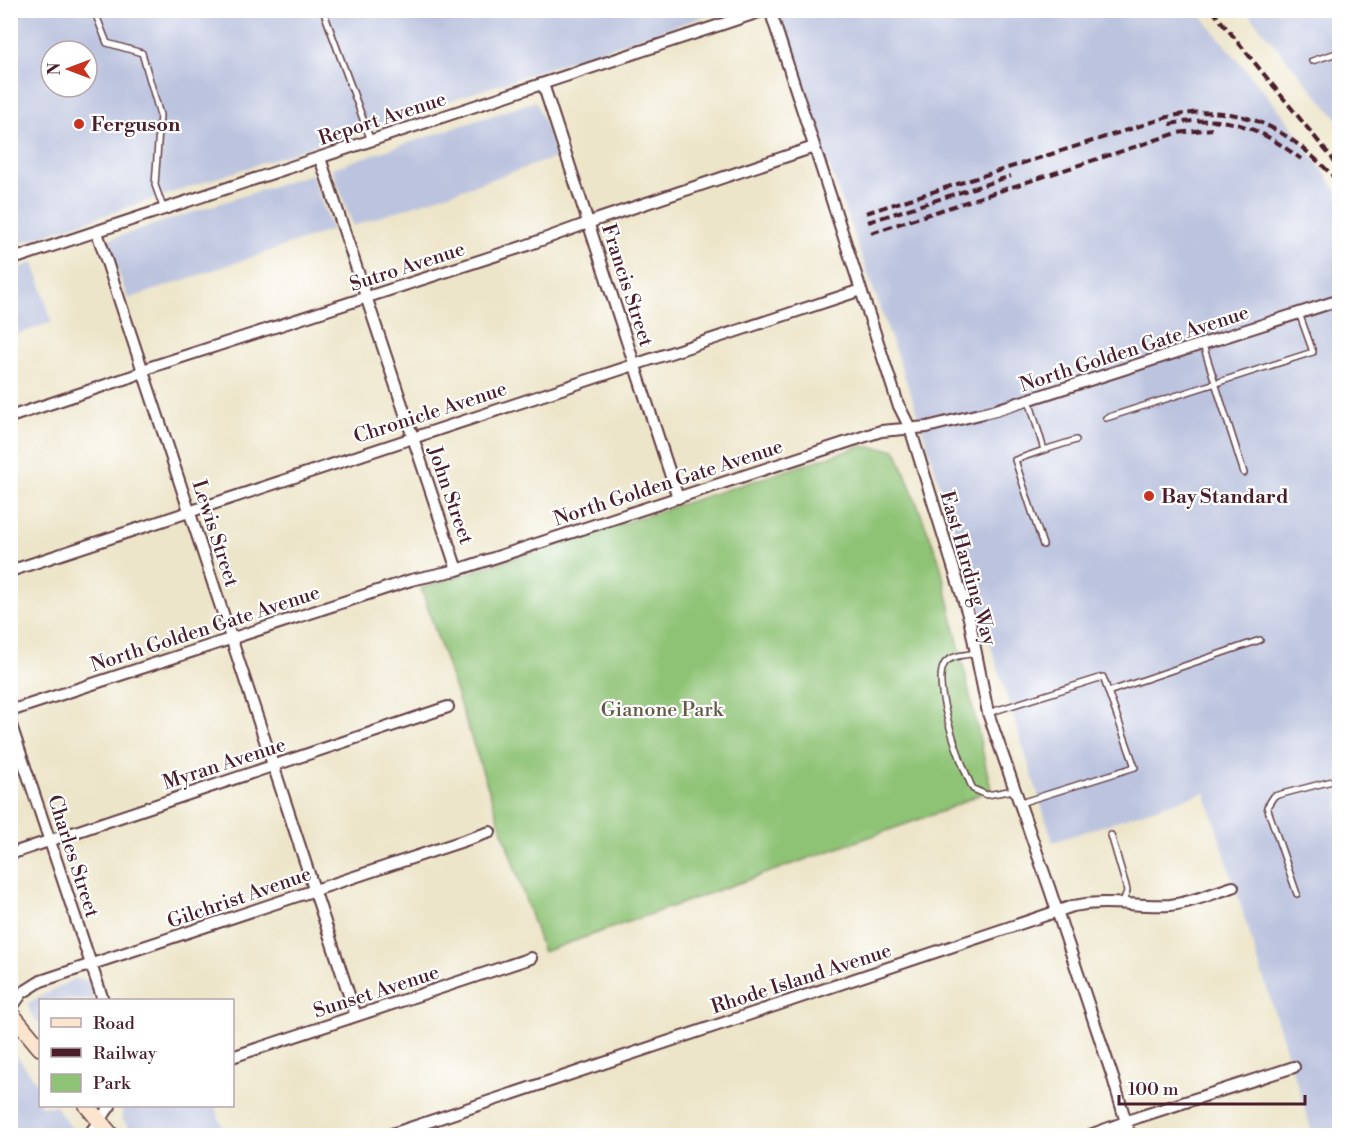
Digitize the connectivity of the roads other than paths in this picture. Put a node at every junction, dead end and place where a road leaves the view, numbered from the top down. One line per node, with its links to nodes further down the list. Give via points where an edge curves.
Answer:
1 (21, 10): 6 (lane)
2 (94, 10): 13 (lane, via 107,43 142,53 160,115 155,185)
3 (323, 10): 10 (lane)
4 (765, 10): 9 (street, Report Avenue)
5 (770, 10): 11 (street, East Harding Way)
6 (10, 14)
7 (1340, 52): 8 (lane)
8 (1312, 61)
9 (543, 84): 10 (street, Report Avenue); 14 (street, Francis Street)
10 (371, 141): 12 (street, Report Avenue)
11 (814, 147): 14 (street, Sutro Avenue); 17 (street, East Harding Way)
12 (320, 158): 13 (street, Report Avenue); 18 (street, John Street)
13 (164, 210): 15 (street, Report Avenue)
14 (588, 223): 18 (street, Sutro Avenue); 22 (street, Francis Street)
15 (97, 232): 16 (street, Report Avenue); 23 (street, Lewis Street)
16 (10, 260)
17 (861, 290): 22 (street, Chronicle Avenue); 28 (street, East Harding Way, via 898,404)
18 (365, 299): 23 (street, Sutro Avenue); 29 (street, John Street)
19 (1340, 300): 20 (street, North Golden Gate Avenue)
20 (1299, 313): 21 (street, North Golden Gate Avenue); 24 (lane, via 1313,352)
21 (1203, 345): 24 (lane); 25 (street, North Golden Gate Avenue)
22 (635, 363): 29 (street, Chronicle Avenue); 33 (street, Francis Street)
23 (143, 371): 26 (street, Sutro Avenue); 34 (street, Lewis Street)
24 (1215, 382): 27 (lane); 32 (lane)
25 (1029, 400): 28 (street, North Golden Gate Avenue, via 967,418); 31 (lane)
26 (10, 417)
27 (1106, 418)
28 (910, 428): 33 (street, North Golden Gate Avenue, via 881,431); 40 (street, East Harding Way, via 969,618)
29 (413, 437): 34 (street, Chronicle Avenue); 36 (street, John Street)
30 (1076, 440): 31 (lane)
31 (1044, 450): 35 (lane, via 1015,460)
32 (1244, 473)
33 (678, 498): 36 (street, North Golden Gate Avenue)
34 (190, 511): 37 (street, Chronicle Avenue); 38 (street, Lewis Street)
35 (1043, 545)
36 (457, 570): 38 (street, North Golden Gate Avenue, via 411,580)
37 (10, 571)
38 (232, 638): 43 (street, North Golden Gate Avenue); 46 (street, Lewis Street)
39 (1260, 640): 41 (lane)
40 (976, 653): 44 (street, East Harding Way); 48 (lane, via 945,662 942,688 948,722 972,789 987,795)
41 (1108, 692): 44 (lane, via 1103,677); 49 (lane, via 1135,767)
42 (448, 707): 46 (street, Myran Avenue)
43 (10, 711)
44 (988, 713): 48 (street, East Harding Way)
45 (10, 722): 52 (street, Charles Street)
46 (273, 766): 52 (street, Myran Avenue); 55 (street, Lewis Street)
47 (1340, 779): 56 (lane, via 1274,796 1267,807)
48 (1014, 790): 49 (street, East Harding Way)
49 (1020, 803): 58 (street, East Harding Way)
50 (490, 832): 55 (street, Gilchrist Avenue)
51 (1111, 835): 57 (lane, via 1127,891)
52 (50, 840): 53 (street, Myran Avenue); 60 (street, Charles Street)
53 (10, 854)
54 (1233, 887): 57 (street, Rhode Island Avenue, via 1173,905)
55 (314, 890): 60 (street, Gilchrist Avenue); 63 (street, Lewis Street)
56 (1297, 894)
57 (1123, 902): 58 (street, Rhode Island Avenue, via 1087,903)
58 (1057, 911): 70 (street, East Harding Way); 71 (street, Rhode Island Avenue)
59 (531, 958): 63 (street, Sunset Avenue)
60 (91, 966): 61 (street, Charles Street); 62 (street, Gilchrist Avenue, via 26,989)
61 (102, 999)
62 (10, 1011): 64 (main road)
63 (356, 1016): 65 (street, Sunset Avenue)
64 (39, 1047)
65 (234, 1056)
66 (1294, 1067): 70 (street)
67 (88, 1107): 69 (main road)
68 (109, 1107): 69 (street)
69 (99, 1120): 72 (street); 73 (main road)
70 (1125, 1122): 75 (street); 76 (street, East Harding Way)
71 (420, 1130): 74 (street, Rhode Island Avenue)
72 (88, 1136)
73 (112, 1136)
74 (386, 1136)
75 (1087, 1136)
76 (1130, 1136)

